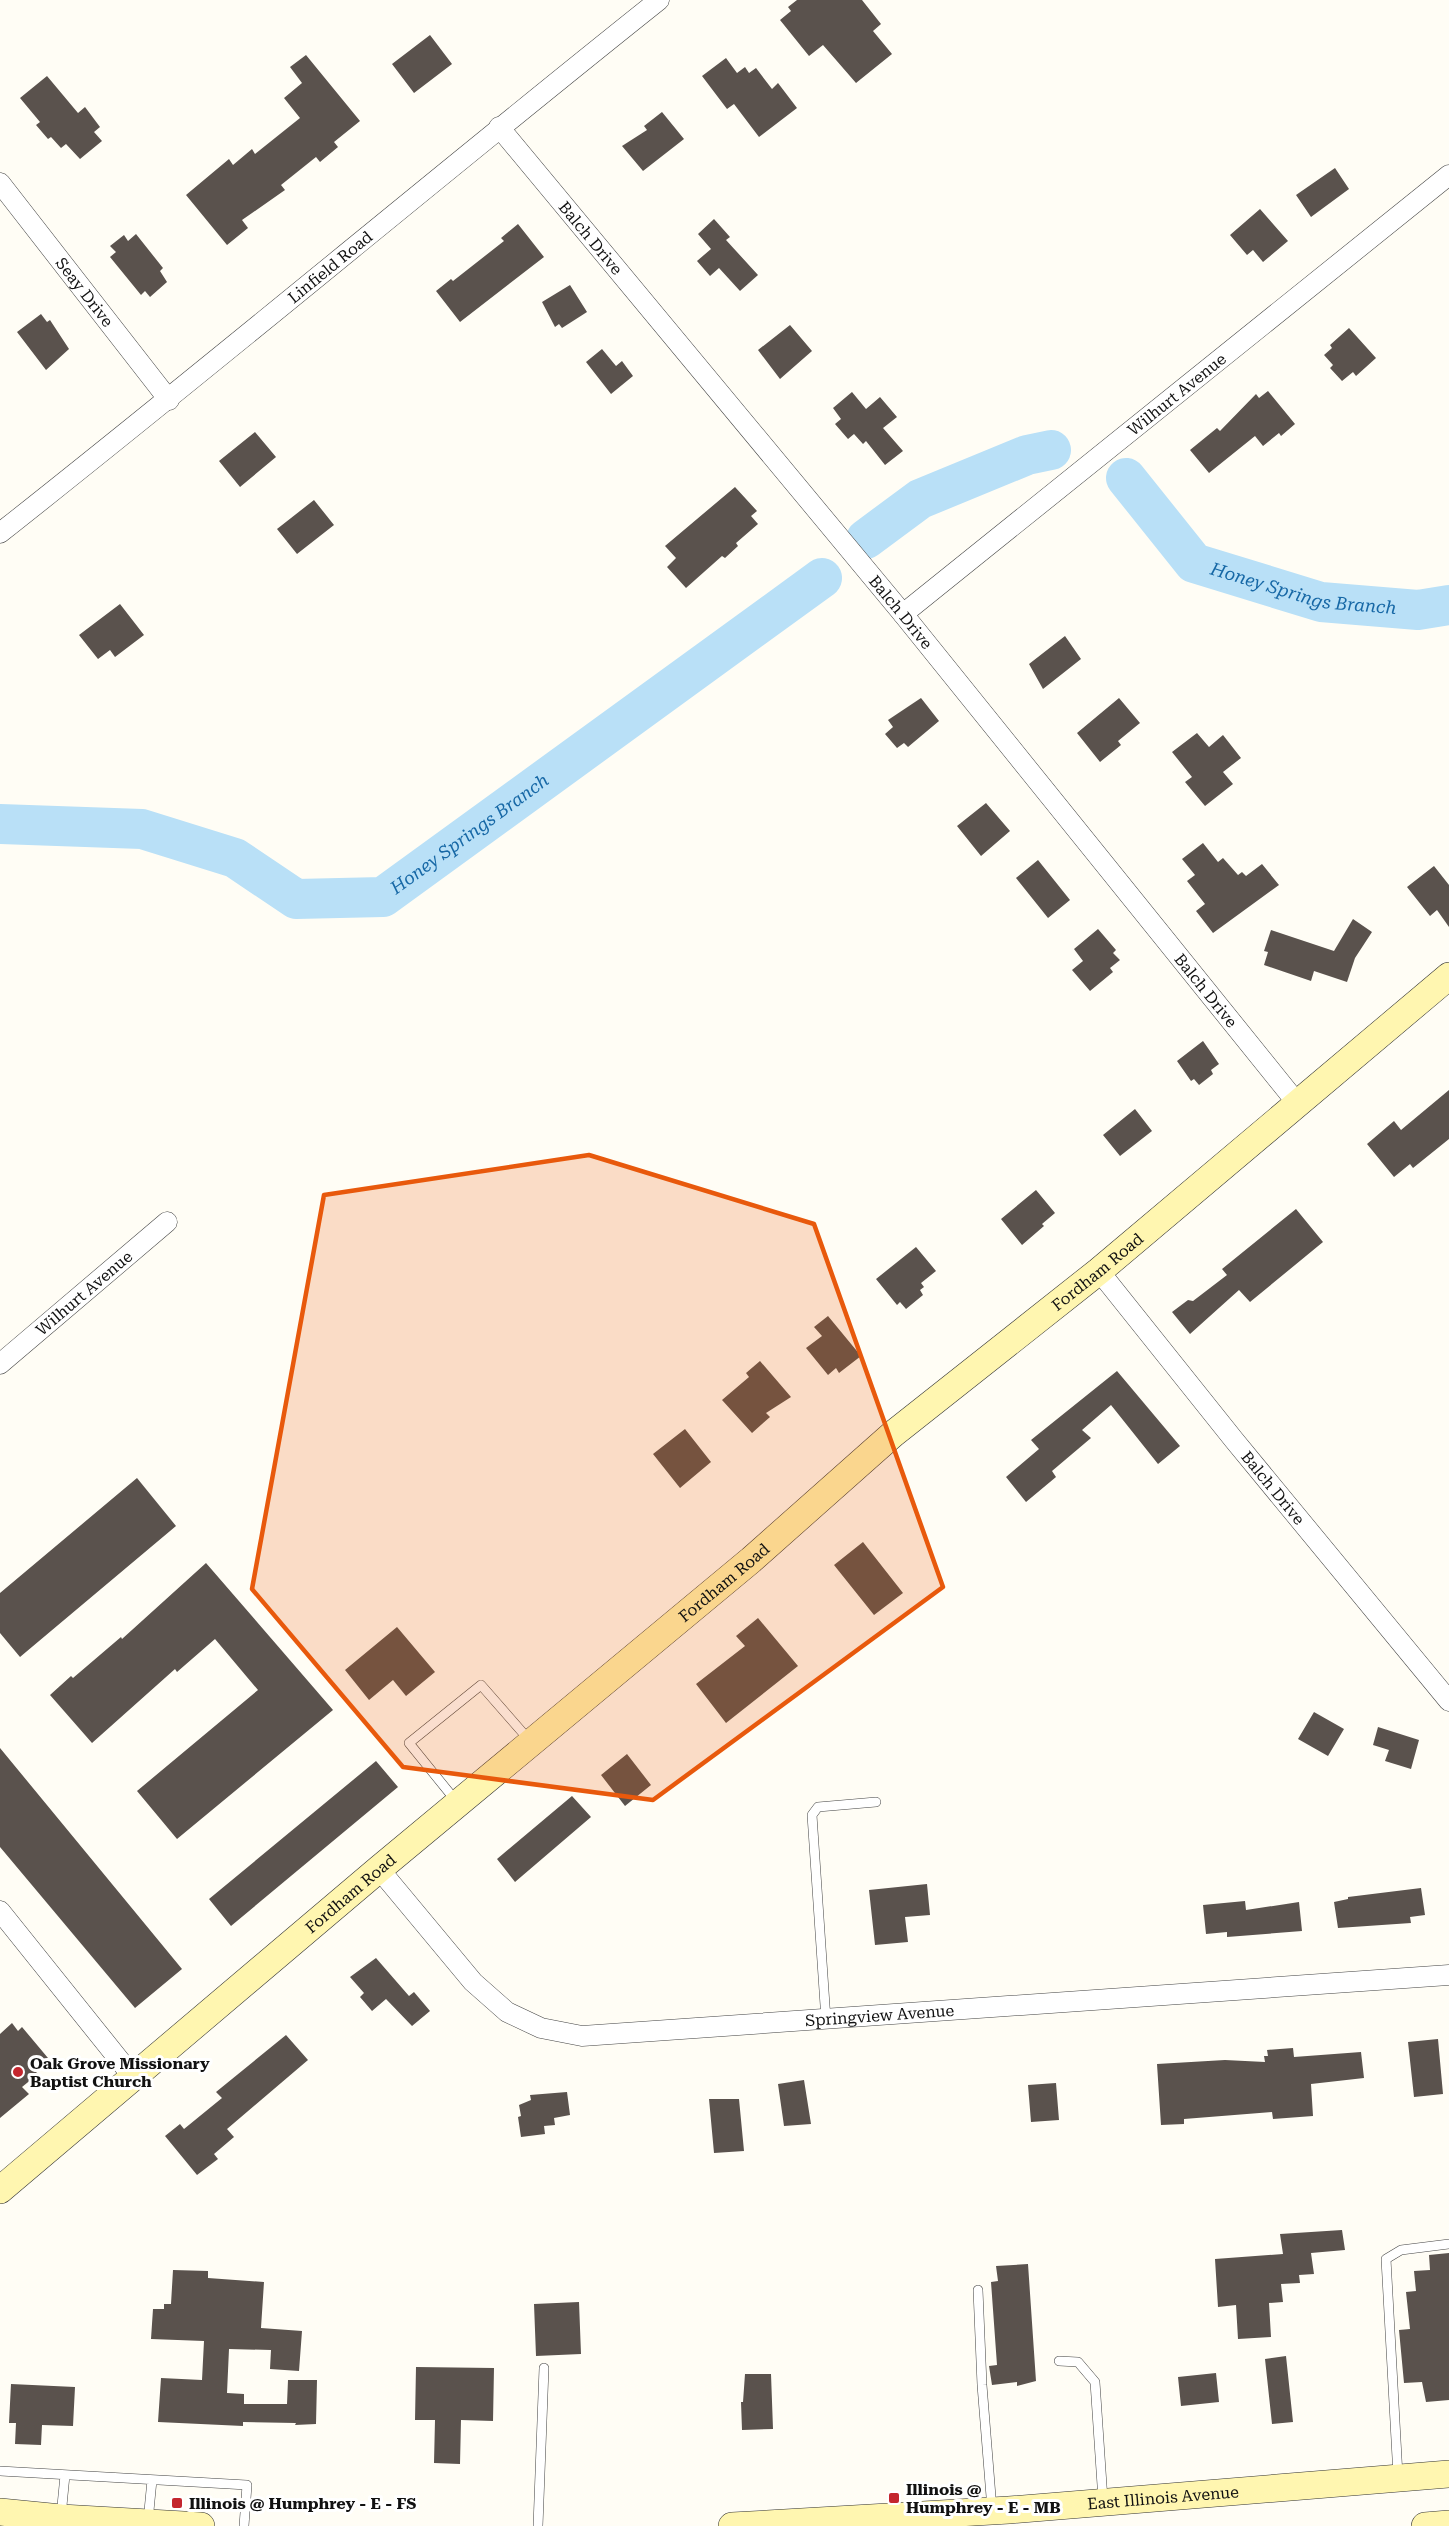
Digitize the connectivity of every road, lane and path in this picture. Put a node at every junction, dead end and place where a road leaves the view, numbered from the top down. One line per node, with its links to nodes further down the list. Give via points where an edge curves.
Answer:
1 (659, 0): 2 (street, Linfield Road)
2 (499, 127): 5 (street, Linfield Road); 7 (street, Balch Drive)
3 (1449, 175): 7 (street, Wilhurt Avenue)
4 (0, 183): 5 (street, Seay Drive)
5 (169, 400): 6 (street, Linfield Road)
6 (0, 533)
7 (903, 614): 9 (street, Balch Drive)
8 (1449, 976): 9 (street, Fordham Road)
9 (1297, 1103): 11 (street, Fordham Road)
10 (167, 1222): 12 (street, Wilhurt Avenue)
11 (1099, 1271): 13 (street, Balch Drive); 14 (street, Fordham Road, via 893,1434 751,1560)
12 (0, 1364)
13 (1449, 1701)
14 (531, 1743): 16 (street, Fordham Road); 16 (lane, via 481,1685 409,1743)
15 (876, 1802): 20 (lane, via 818,1807 812,1815)
16 (458, 1804): 17 (street, Fordham Road)
17 (379, 1869): 20 (street, Springview Avenue, via 473,1982 507,2012 542,2028 582,2036); 21 (street, Fordham Road)
18 (0, 1911): 21 (street)
19 (1449, 1975): 20 (street, Springview Avenue)
20 (826, 2020)
21 (133, 2078): 22 (street, Fordham Road)
22 (0, 2190)
23 (1449, 2244): 30 (lane, via 1401,2250 1386,2259)
24 (978, 2290): 33 (lane)
25 (1059, 2361): 32 (lane, via 1078,2361 1095,2382)
26 (544, 2368): 40 (lane)
27 (0, 2471): 29 (lane)
28 (1449, 2474): 30 (street, East Illinois Avenue)
29 (65, 2475): 31 (lane); 35 (lane)
30 (1398, 2478): 32 (street, East Illinois Avenue)
31 (152, 2480): 36 (lane); 39 (lane, via 247,2485)
32 (1103, 2502): 33 (street, East Illinois Avenue)
33 (993, 2511): 41 (street, East Illinois Avenue)
34 (0, 2512): 35 (street)
35 (60, 2522): 36 (street)
36 (148, 2524): 38 (street)
37 (1449, 2524): 42 (street)
38 (201, 2526)
39 (244, 2526)
40 (538, 2526)
41 (732, 2526)
42 (1425, 2526)

